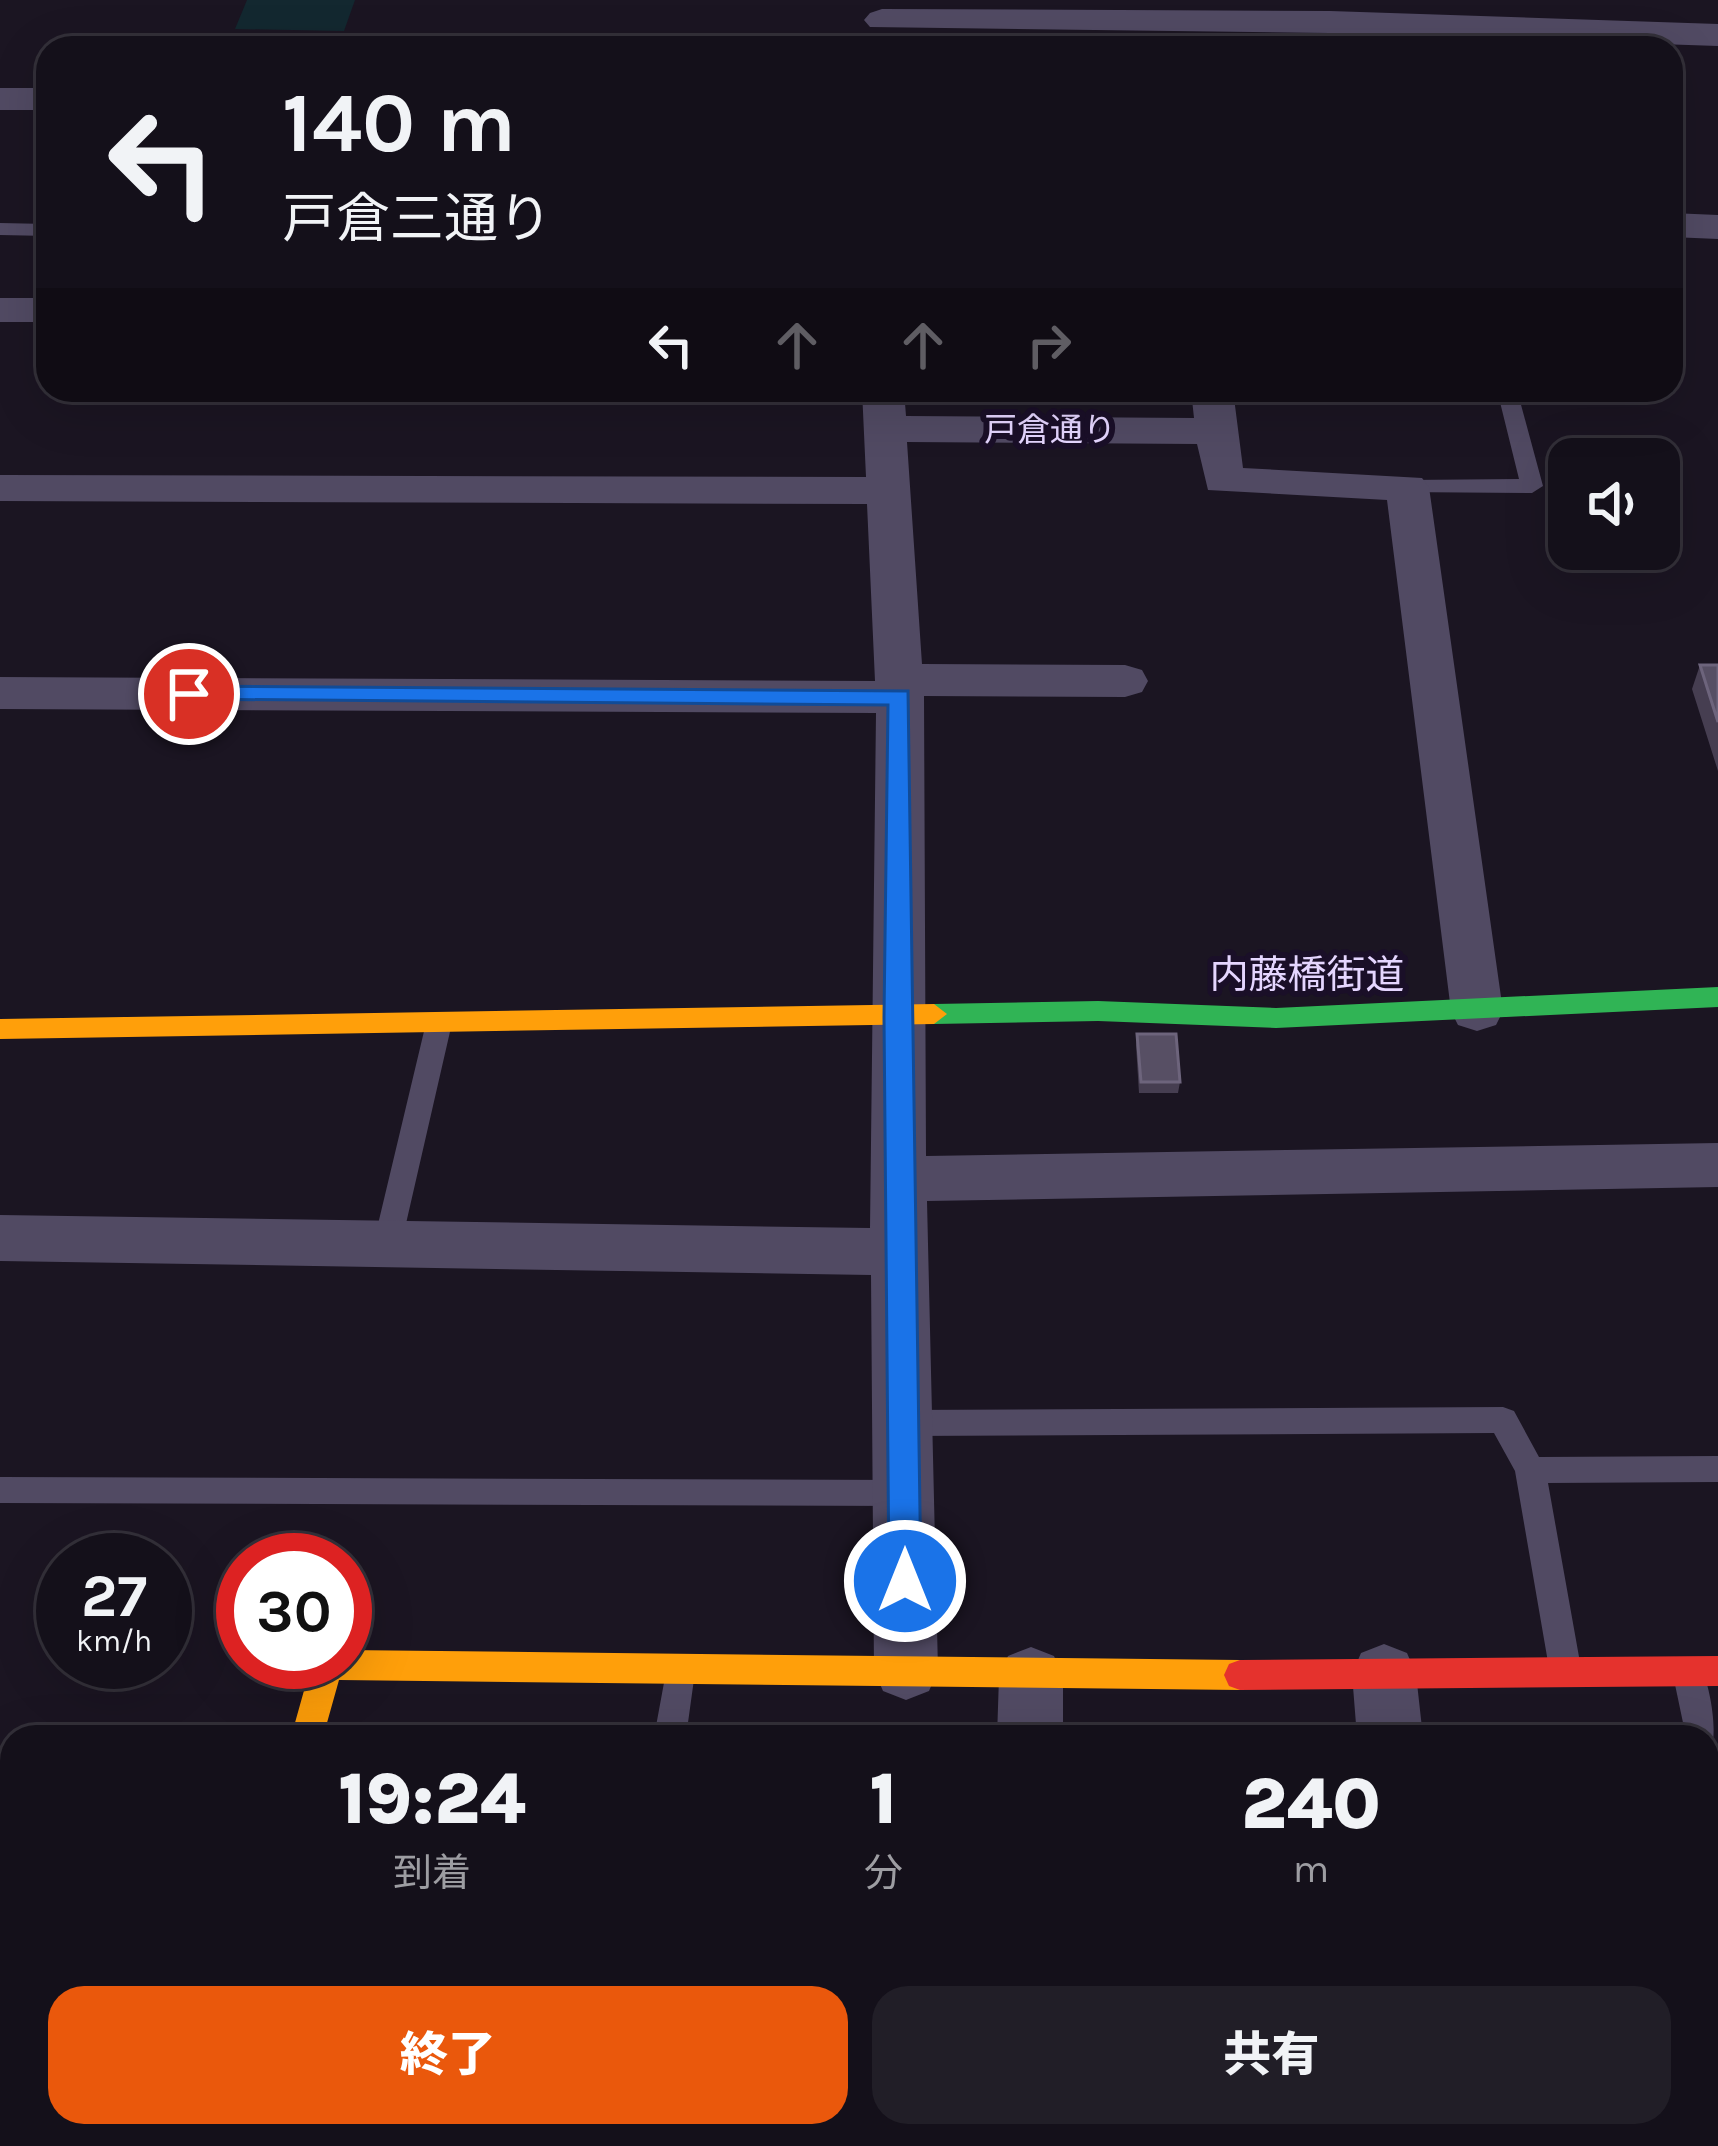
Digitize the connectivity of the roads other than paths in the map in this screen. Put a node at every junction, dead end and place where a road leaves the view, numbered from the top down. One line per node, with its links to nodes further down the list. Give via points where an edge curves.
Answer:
1 (882, 23): 2 (street, via 1330,22)
2 (1718, 35)
3 (0, 99): 4 (street)
4 (36, 99)
5 (1683, 226): 6 (street)
6 (1718, 227)
7 (0, 229): 8 (lane)
8 (36, 230)
9 (0, 310): 10 (street)
10 (36, 310)
11 (1511, 402): 14 (lane, via 1532,486)
12 (885, 409): 13 (street, 戸倉通り); 16 (street)
13 (1213, 410): 14 (street, via 1223,481)
14 (1407, 487): 21 (street)
15 (0, 488): 16 (street)
16 (888, 491): 18 (street)
17 (1125, 681): 18 (street)
18 (899, 688): 19 (street); 22 (street)
19 (0, 693)
20 (1718, 997): 21 (street, 内藤橋街道)
21 (1478, 1011): 22 (street, 内藤橋街道)
22 (897, 1017): 23 (street, 内藤橋街道); 26 (street)
23 (439, 1023): 24 (street, 内藤橋街道); 28 (lane)
24 (0, 1029)
25 (1718, 1165): 26 (street)
26 (898, 1179): 29 (street)
27 (0, 1238): 28 (street)
28 (388, 1241): 29 (street)
29 (900, 1252): 30 (street)
30 (903, 1423): 32 (lane, via 1503,1420); 34 (street)
31 (1718, 1469): 32 (lane)
32 (1530, 1470): 38 (lane)
33 (0, 1490): 34 (lane)
34 (904, 1492): 36 (street)
35 (679, 1668): 36 (street); 41 (street, via 326,1665); 42 (lane)
36 (906, 1670): 40 (street)
37 (1703, 1671): 38 (street); 44 (lane)
38 (1566, 1672): 39 (street)
39 (1384, 1674): 40 (street); 43 (street)
40 (1030, 1707)
41 (310, 1725)
42 (672, 1725)
43 (1389, 1725)
44 (1702, 1725)

